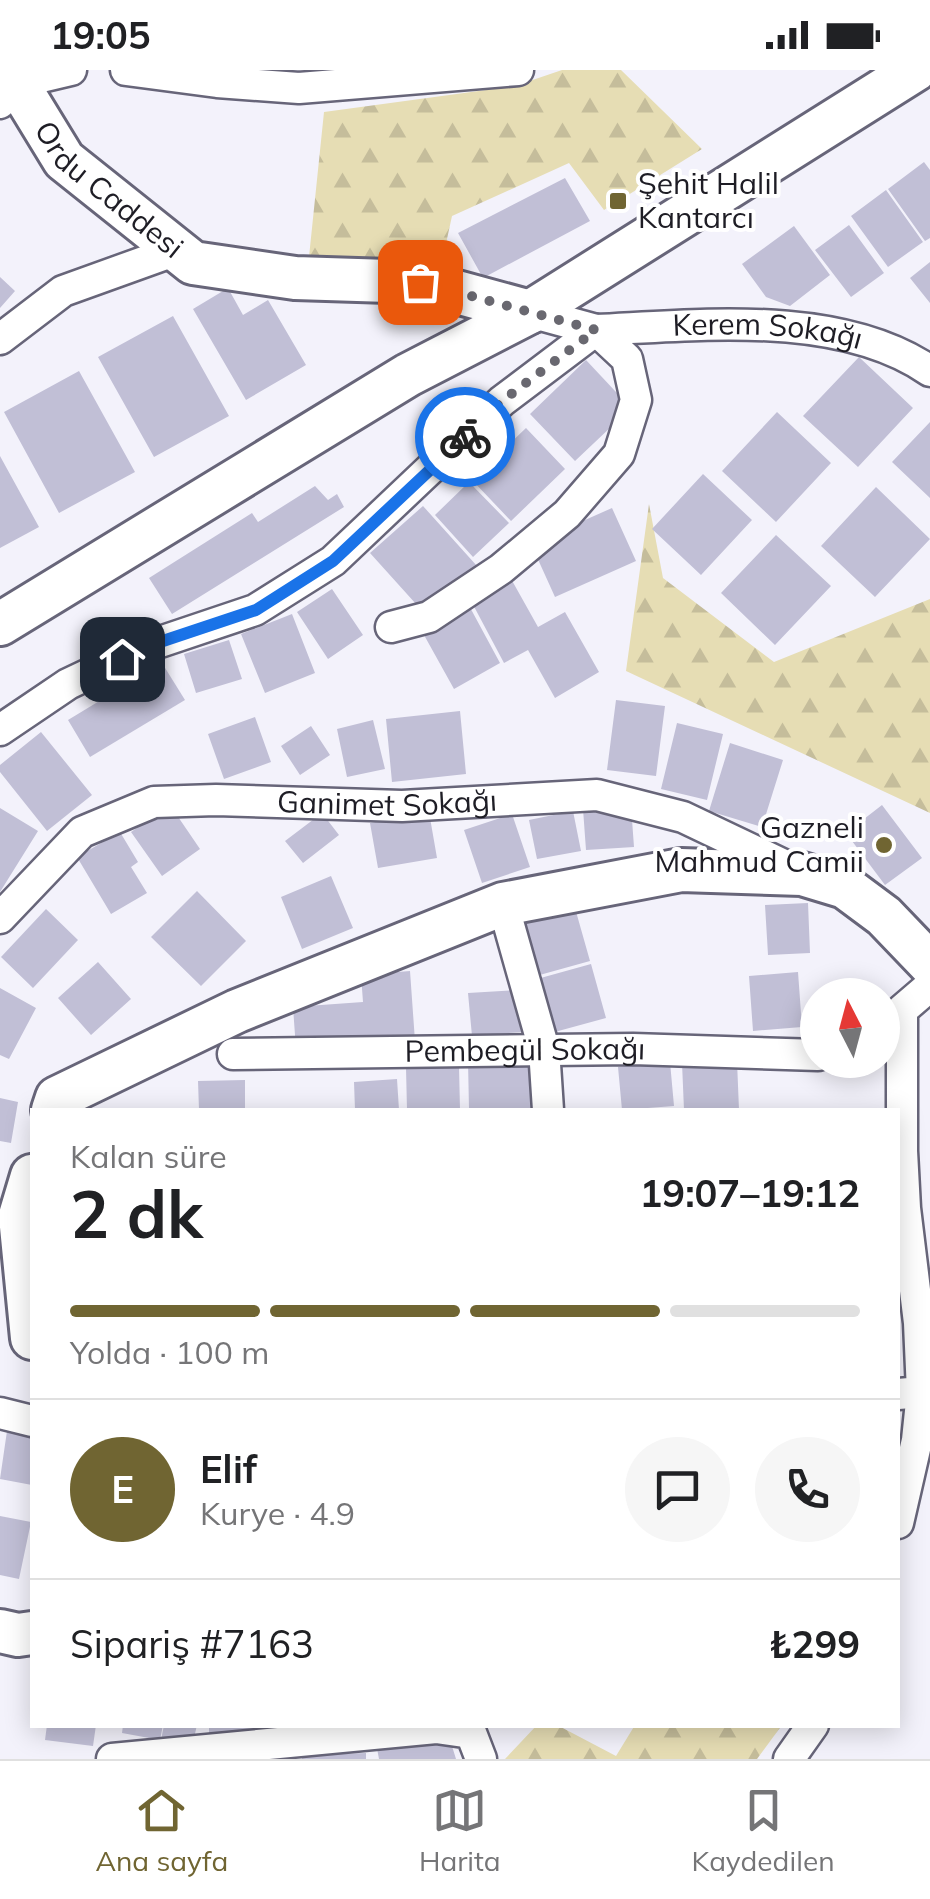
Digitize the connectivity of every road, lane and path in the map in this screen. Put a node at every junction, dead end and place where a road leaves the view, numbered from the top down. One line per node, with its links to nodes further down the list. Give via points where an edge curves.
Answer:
1 (70, 70): 5 (street)
2 (126, 70): 3 (street, via 299,88)
3 (518, 70)
4 (915, 70): 7 (street)
5 (8, 85): 6 (street, Ordu Caddesi, via 64,160)
6 (177, 250): 7 (street, Ordu Caddesi, via 193,263 294,278 420,282); 9 (street, via 63,292)
7 (530, 312): 8 (street, Kerem Sokağı); 11 (street, via 408,375)
8 (596, 330): 10 (street, Kerem Sokağı, via 794,326 867,342); 12 (street, via 626,359 636,400 619,454 567,514 501,569 429,616); 13 (street, via 502,401 333,561 256,610 148,646 68,684)
9 (0, 339)
10 (930, 371)
11 (0, 624)
12 (391, 627)
13 (0, 730)
14 (802, 874): 15 (street, via 681,870); 16 (street, Ganimet Sokağı, via 683,816 597,795 402,806 154,802 82,832); 17 (street, via 846,887)
15 (503, 904): 20 (street); 24 (street, via 237,1012 57,1098)
16 (0, 918)
17 (930, 964)
18 (930, 986): 19 (street)
19 (900, 1011)
20 (544, 1049): 21 (street, Pembegül Sokağı); 22 (street, Pembegül Sokağı); 25 (street)
21 (232, 1054)
22 (800, 1055)
23 (897, 1078): 26 (street)
24 (54, 1108)
25 (548, 1108)
26 (899, 1108)
27 (900, 1124): 29 (street)
28 (30, 1189): 30 (street)
29 (902, 1208): 33 (street, via 919,1323)
30 (26, 1216): 31 (street)
31 (13, 1274): 32 (street)
32 (30, 1331)
33 (910, 1393): 36 (street, via 917,1440)
34 (0, 1413): 35 (street)
35 (30, 1420)
36 (900, 1514)
37 (0, 1631): 38 (street)
38 (30, 1633)
39 (811, 1728): 42 (street)
40 (112, 1759): 41 (street, via 436,1728 471,1733)
41 (481, 1759)
42 (789, 1759)

